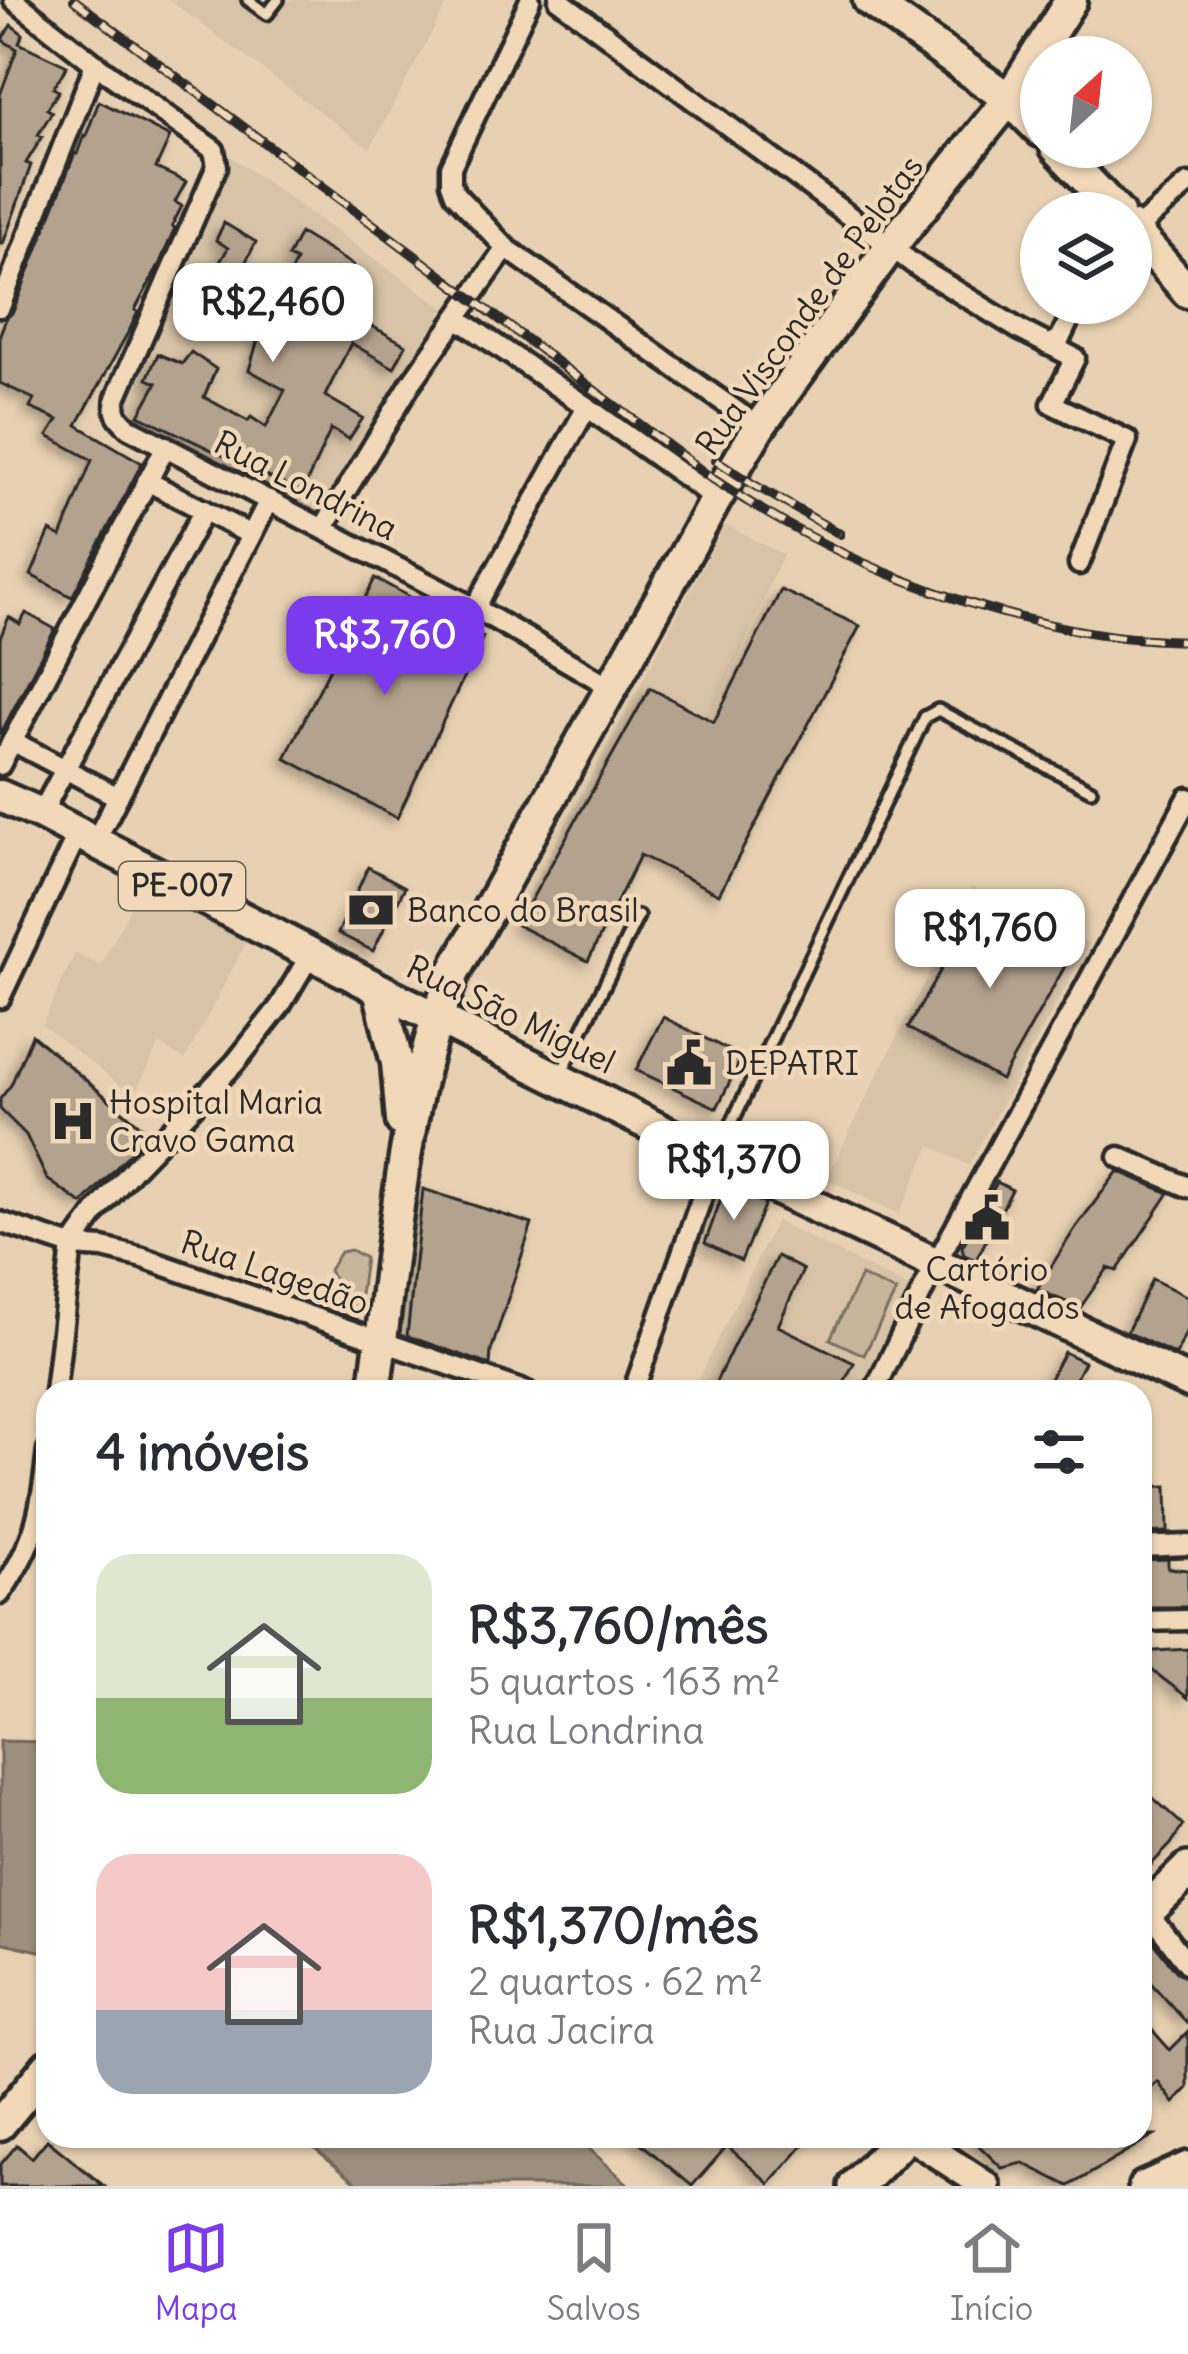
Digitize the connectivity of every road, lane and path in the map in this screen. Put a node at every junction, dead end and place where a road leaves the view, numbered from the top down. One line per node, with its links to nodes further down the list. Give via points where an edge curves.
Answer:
1 (14, 0): 8 (street)
2 (248, 0): 3 (lane, via 267,14)
3 (278, 0)
4 (530, 0): 15 (street, via 452,167 455,194)
5 (559, 0): 16 (street)
6 (868, 0): 9 (main road)
7 (1072, 0): 9 (main road, Rua Visconde de Pelotas)
8 (95, 64): 19 (street); 25 (street, Rua Londrina, via 214,150 217,166 116,398 118,418)
9 (1009, 99): 10 (main road); 16 (main road, Rua Visconde de Pelotas)
10 (1020, 110)
11 (1075, 168): 13 (main road)
12 (1188, 184): 14 (street)
13 (1098, 192)
14 (1152, 210)
15 (506, 248): 20 (street); 24 (street)
16 (890, 248): 22 (street); 24 (main road, Rua Visconde de Pelotas)
17 (1152, 252): 18 (main road)
18 (1188, 292)
19 (0, 307)
20 (457, 318): 23 (street); 30 (street)
21 (1067, 324): 22 (street)
22 (1048, 345): 32 (street, via 1075,358 1052,404 1127,440)
23 (587, 407): 27 (street); 33 (street)
24 (759, 427): 27 (main road, Rua Visconde de Pelotas)
25 (166, 446): 26 (street); 28 (street, Rua Londrina)
26 (147, 481): 29 (street, Rua Londrina); 35 (street)
27 (716, 499): 34 (main road, Rua Visconde de Pelotas)
28 (269, 500): 30 (street, Rua Londrina); 31 (street)
29 (204, 510): 31 (street, Rua Londrina); 37 (street)
30 (324, 527): 33 (street, Rua Londrina)
31 (251, 535): 40 (street)
32 (1079, 564)
33 (475, 608): 34 (street, Rua Londrina)
34 (611, 687): 48 (main road, Rua Visconde de Pelotas)
35 (12, 741): 36 (street); 37 (street)
36 (0, 764)
37 (65, 769): 40 (street); 42 (street)
38 (1091, 790): 51 (lane, via 938,710 925,717)
39 (0, 796): 42 (main road, Rua São Miguel / PE-007)
40 (118, 797): 43 (street)
41 (1186, 806): 56 (street)
42 (41, 814): 43 (main road, Rua São Miguel / PE-007)
43 (87, 837): 45 (main road, Rua São Miguel / PE-007); 47 (street)
44 (638, 916): 49 (lane)
45 (312, 952): 46 (main road, Rua São Miguel / PE-007); 55 (street, via 235,1063)
46 (379, 989): 48 (main road, Rua São Miguel / PE-007); 50 (main road, via 398,1063)
47 (0, 998)
48 (437, 1017): 49 (main road, Rua São Miguel / PE-007); 50 (main road, Rua Visconde de Pelotas)
49 (559, 1078): 51 (main road, Rua São Miguel / PE-007)
50 (404, 1157): 57 (main road)
51 (716, 1157): 56 (main road, Rua São Miguel / PE-007); 61 (street)
52 (1119, 1157): 53 (street)
53 (1188, 1187)
54 (0, 1222): 55 (street, Rua Lagedão)
55 (72, 1246): 57 (street, Rua Lagedão, via 143,1258); 58 (street)
56 (935, 1265): 62 (street); 63 (main road, Rua São Miguel / PE-007)
57 (382, 1340): 59 (main road); 60 (street, Rua Lagedão)
58 (56, 1380)
59 (376, 1380)
60 (494, 1380)
61 (637, 1380)
62 (880, 1380)
63 (1188, 1382)
64 (36, 1522): 67 (street)
65 (1188, 1545): 66 (street)
66 (1152, 1546)
67 (0, 1594)
68 (1188, 1620): 69 (street)
69 (1152, 1621)
70 (1188, 1870): 71 (highway)
71 (1152, 1905)
72 (1152, 1924): 73 (street)
73 (1188, 1964)
74 (36, 2080): 75 (main road)
75 (4, 2119)
76 (896, 2148): 80 (highway)
77 (927, 2148): 81 (main road)
78 (1188, 2166): 82 (main road)
79 (1188, 2178): 83 (highway)
80 (856, 2186)
81 (986, 2186)
82 (1143, 2186)
83 (1178, 2186)

